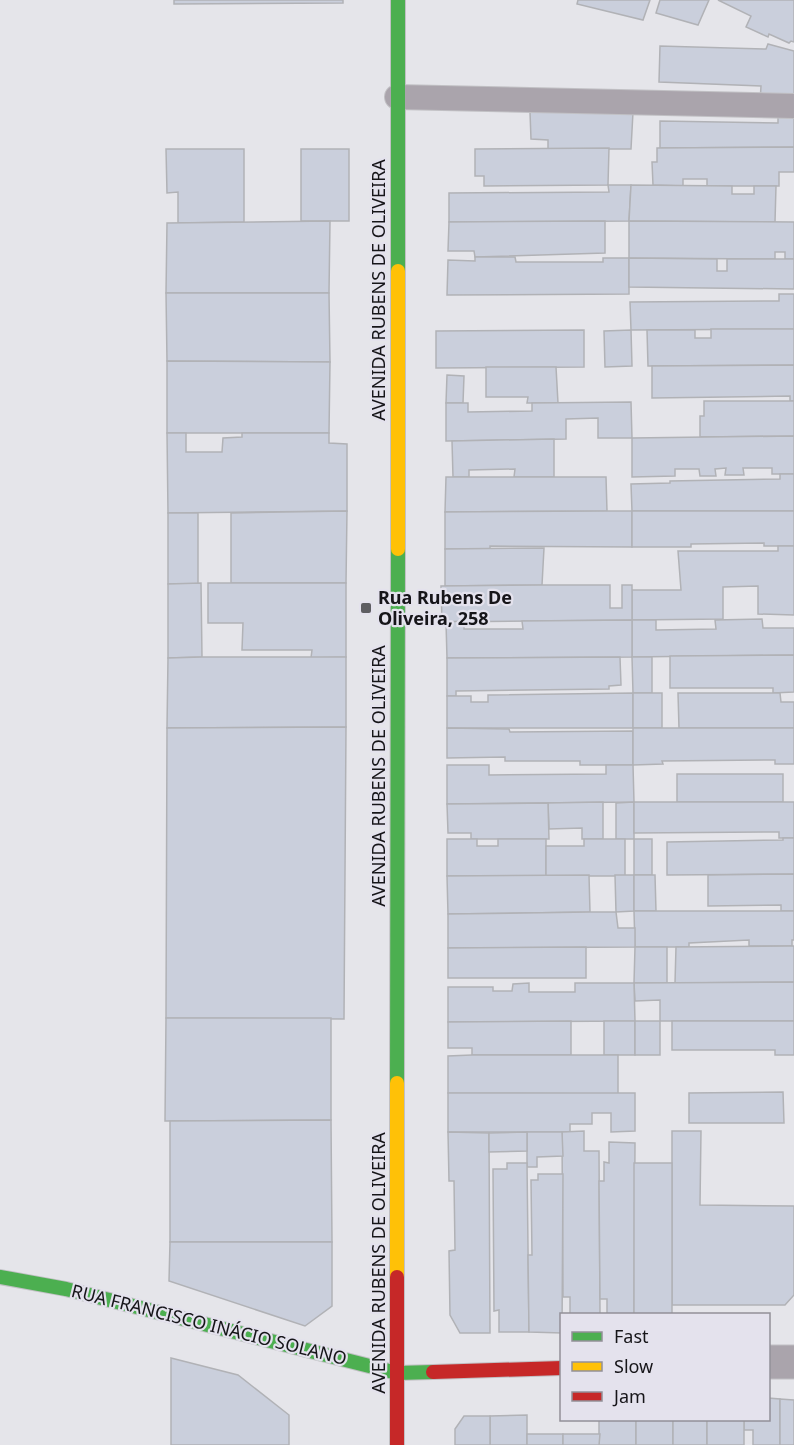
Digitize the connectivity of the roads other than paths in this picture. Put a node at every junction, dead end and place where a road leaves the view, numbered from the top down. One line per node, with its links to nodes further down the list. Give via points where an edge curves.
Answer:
1 (398, 0): 2 (main road, AVENIDA RUBENS DE OLIVEIRA)
2 (397, 97): 3 (lane); 8 (main road, AVENIDA RUBENS DE OLIVEIRA)
3 (794, 106)
4 (0, 1277): 8 (main road, RUA FRANCISCO INÁCIO SOLANO, via 66,1289)
5 (770, 1362): 6 (street)
6 (794, 1362)
7 (560, 1368): 8 (main road, RUA FRANCISCO INÁCIO SOLANO)
8 (397, 1373): 9 (main road, AVENIDA RUBENS DE OLIVEIRA)
9 (397, 1445)

